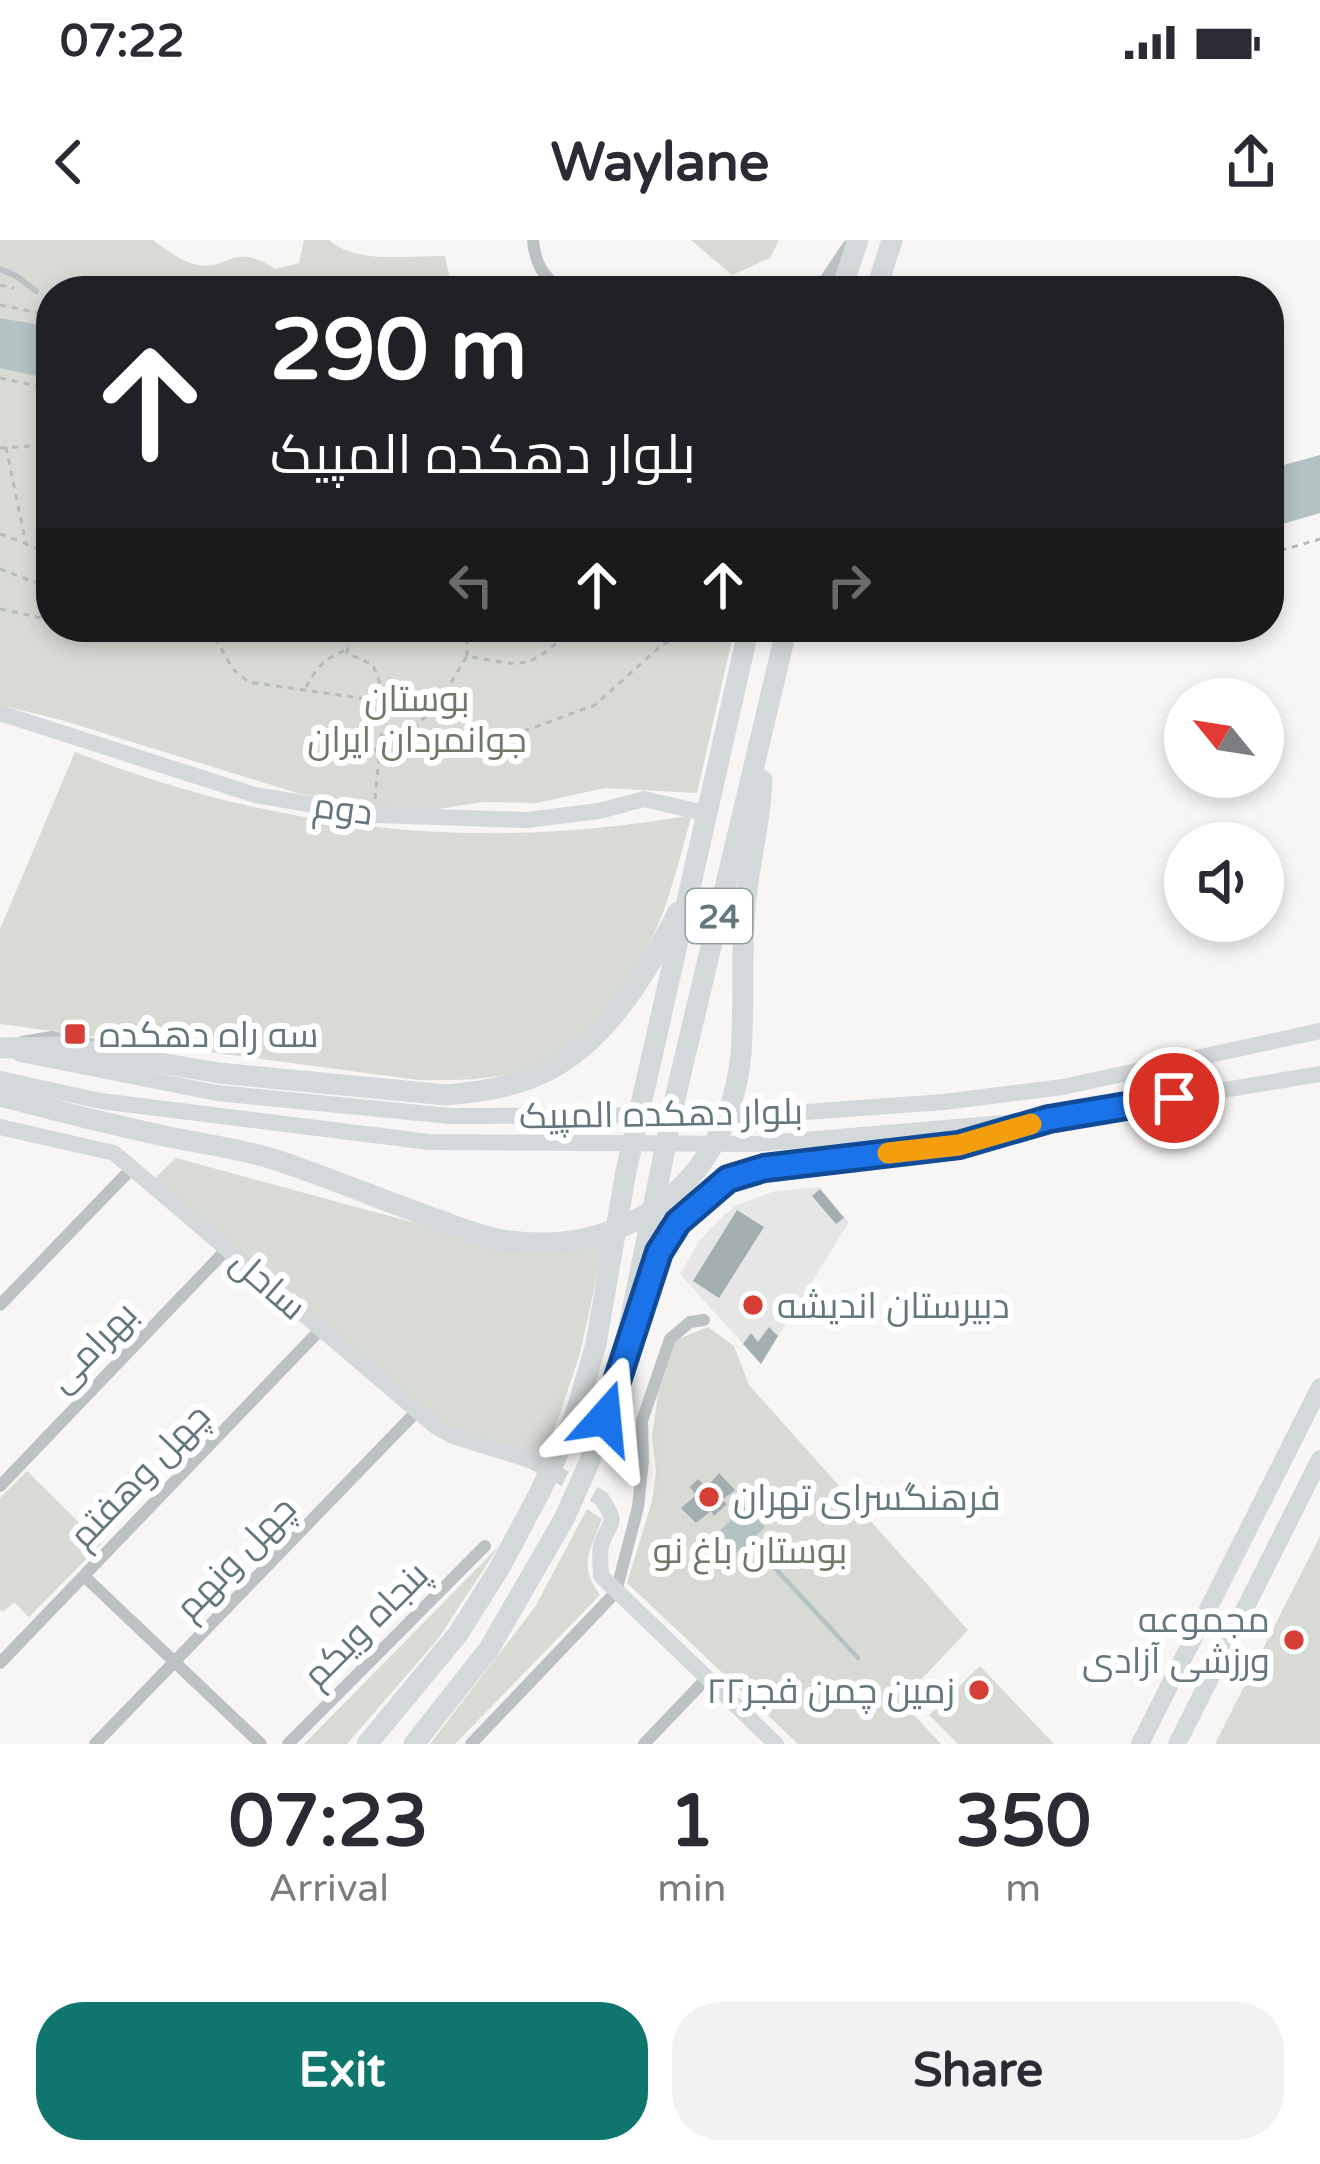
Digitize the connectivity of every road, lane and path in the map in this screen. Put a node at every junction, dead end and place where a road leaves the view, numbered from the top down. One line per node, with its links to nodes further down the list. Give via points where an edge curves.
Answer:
1 (533, 240): 5 (street)
2 (855, 240): 6 (street); 7 (highway)
3 (892, 240): 8 (highway)
4 (0, 269): 9 (lane)
5 (544, 276)
6 (829, 276)
7 (845, 276)
8 (881, 276)
9 (36, 291)
10 (0, 305): 11 (path)
11 (36, 312)
12 (0, 378): 13 (path)
13 (36, 386)
14 (36, 446): 15 (path)
15 (3, 447): 18 (path)
16 (0, 534): 18 (path)
17 (1320, 539): 20 (path)
18 (26, 544): 19 (path)
19 (36, 548)
20 (1284, 550)
21 (0, 569): 22 (path)
22 (36, 582)
23 (0, 609): 24 (path)
24 (36, 617)
25 (217, 642): 34 (path, via 248,682)
26 (348, 642): 32 (path)
27 (467, 642): 33 (path)
28 (556, 642): 33 (path, via 518,665)
29 (669, 642): 37 (path, via 595,705 490,745)
30 (746, 642): 40 (highway, 24)
31 (785, 642): 36 (highway, 24)
32 (347, 650): 34 (path, via 317,667); 34 (path, via 373,665 387,702)
33 (467, 656): 37 (path, via 408,734 365,736)
34 (304, 690)
35 (0, 713): 39 (main road, دوم, via 255,795)
36 (763, 737): 45 (highway, via 740,1055 728,1112 696,1172 635,1223 577,1242 503,1240 261,1155); 53 (highway, 24, via 676,1094)
37 (379, 754): 39 (path)
38 (696, 811): 39 (main road, دوم, via 644,799 527,820)
39 (374, 814)
40 (692, 885): 42 (highway, via 614,1014 576,1052 514,1084 446,1095 66,1048); 69 (highway, 24, via 575,1416 479,1601)
41 (1320, 1031): 42 (main road, بلوار دهکده المپیک, via 1063,1087 763,1115 449,1116 217,1094)
42 (0, 1048)
43 (1320, 1074): 46 (main road, بلوار دهکده المپیک)
44 (0, 1079): 46 (main road, بلوار دهکده المپیک, via 101,1101 430,1142 756,1144)
45 (0, 1096)
46 (1049, 1119): 53 (highway, via 959,1145 728,1179 678,1222 659,1252)
47 (0, 1127): 48 (main road, ساحل, via 114,1154)
48 (133, 1167): 49 (main road, ساحل); 50 (street)
49 (228, 1248): 52 (main road, ساحل); 58 (street, بهرامی)
50 (0, 1305)
51 (704, 1320): 62 (street, via 670,1339 642,1421 638,1507)
52 (321, 1328): 55 (main road, ساحل); 61 (street, چهل وهفتم)
53 (620, 1372): 70 (highway, 24, via 590,1463 542,1558 489,1649)
54 (1320, 1387): 74 (main road)
55 (417, 1411): 57 (main road, ساحل, via 453,1436); 63 (street, چهل ونهم)
56 (1320, 1459): 75 (main road)
57 (530, 1460)
58 (0, 1486)
59 (602, 1498): 62 (main road, via 612,1527 602,1544 602,1576)
60 (485, 1546): 68 (street, پنجاه ویکم)
61 (84, 1576): 63 (street); 64 (street, چهل وهفتم)
62 (616, 1592): 65 (main road); 71 (street)
63 (175, 1662): 66 (street, چهل ونهم); 67 (street)
64 (0, 1663)
65 (707, 1678): 72 (street); 73 (main road)
66 (95, 1744)
67 (261, 1744)
68 (288, 1744)
69 (367, 1744)
70 (414, 1744)
71 (471, 1744)
72 (644, 1744)
73 (776, 1744)
74 (1140, 1744)
75 (1177, 1744)

